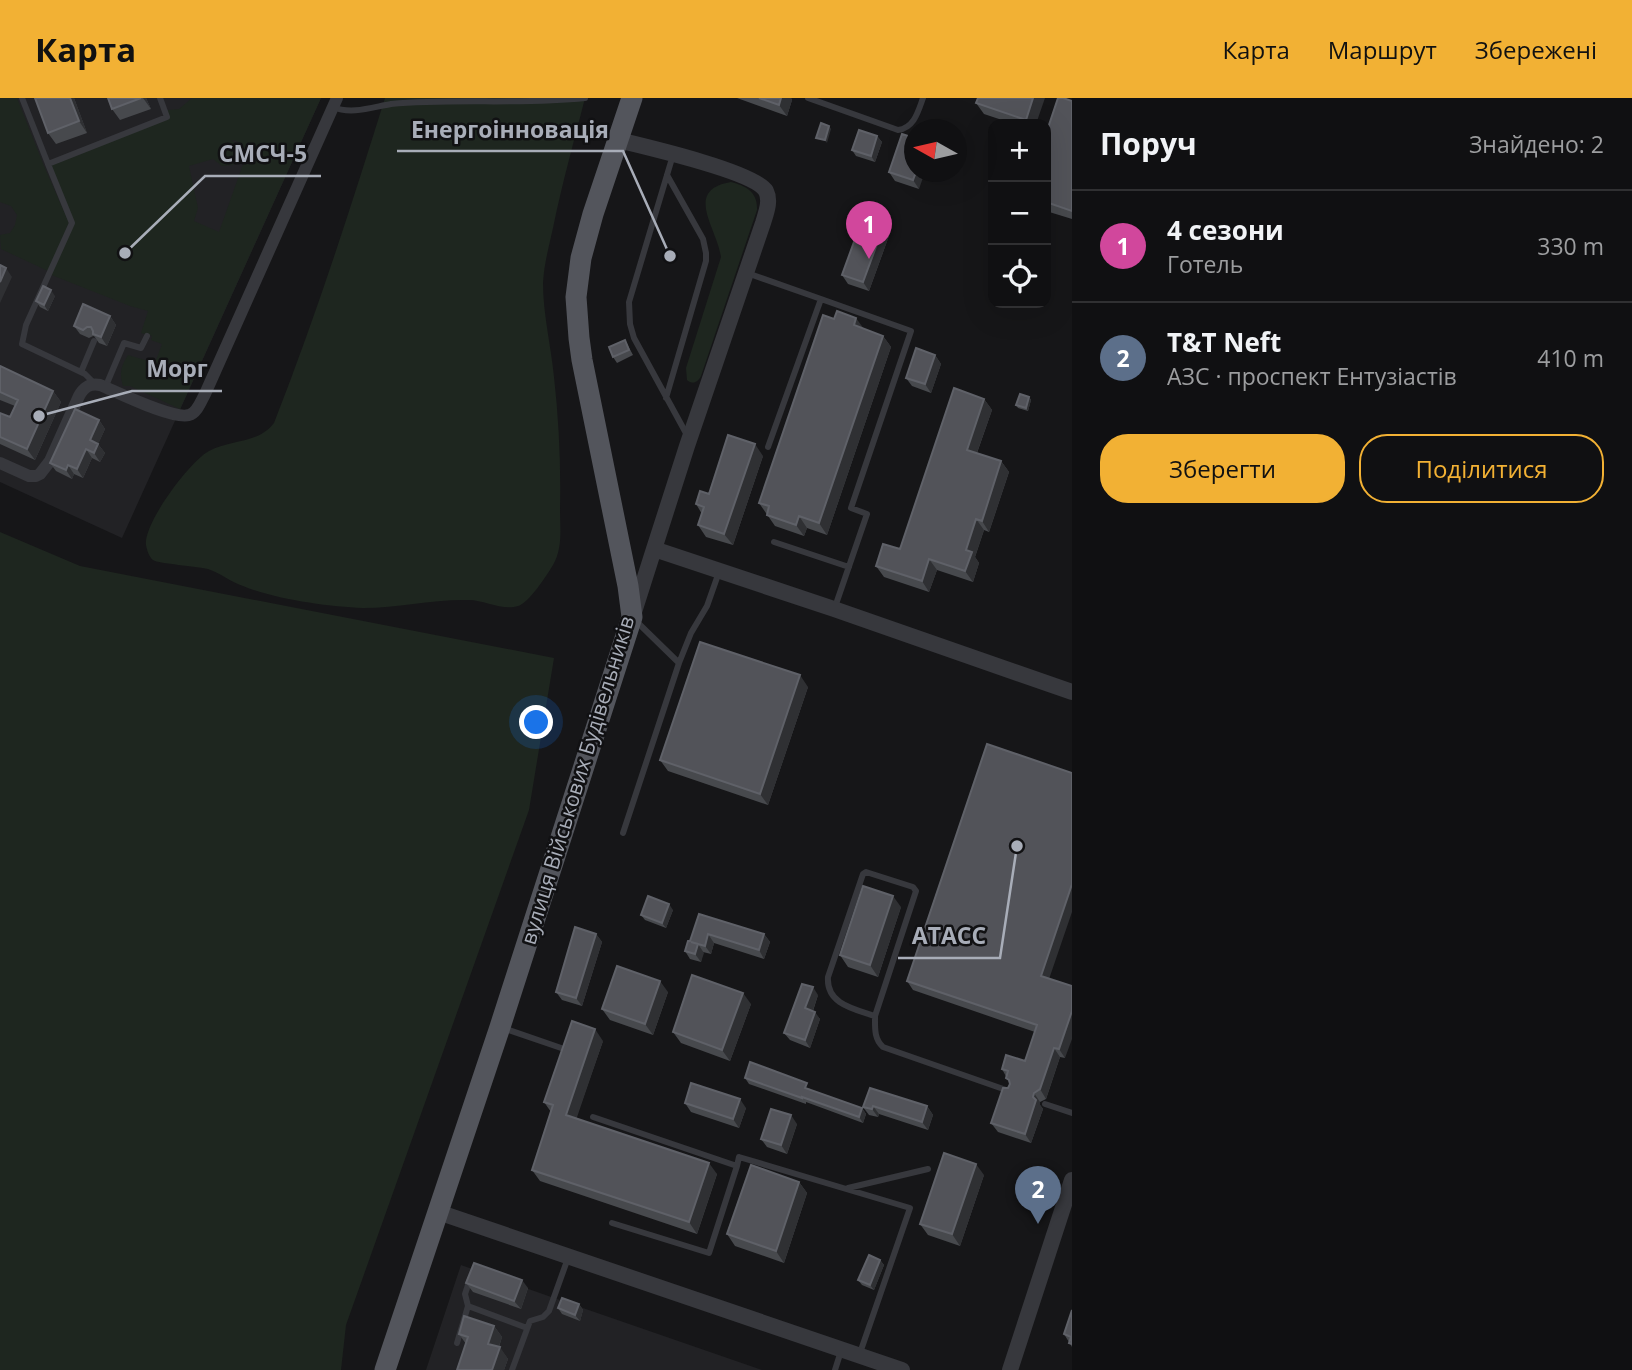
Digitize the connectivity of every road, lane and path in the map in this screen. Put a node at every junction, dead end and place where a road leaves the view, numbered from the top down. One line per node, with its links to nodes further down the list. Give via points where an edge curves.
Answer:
1 (22, 98): 10 (lane)
2 (160, 98): 10 (lane, via 167,117)
3 (585, 98): 7 (lane, via 423,101 346,111)
4 (808, 98): 5 (lane, via 898,130 912,122)
5 (923, 98)
6 (628, 100): 8 (main road, вулиця Військових Будівельників)
7 (335, 102): 17 (street, via 194,412 185,416 170,413)
8 (618, 140): 9 (street); 27 (main road, вулиця Військових Будівельників, via 585,240 576,297 582,360)
9 (673, 155): 11 (lane); 12 (street, via 749,178 765,190 766,214)
10 (48, 164): 16 (lane, via 72,223 26,325 22,344)
11 (667, 175): 18 (lane, via 629,302 634,338); 18 (lane, via 703,239 706,261)
12 (746, 272): 13 (lane); 19 (street)
13 (821, 299): 20 (lane); 24 (lane, via 911,331 851,508 867,514)
14 (147, 336): 17 (lane, via 141,348 124,343)
15 (94, 341): 16 (lane)
16 (81, 372): 17 (lane)
17 (100, 386): 21 (street, via 82,391 40,474 29,476)
18 (666, 398): 19 (lane)
19 (689, 440): 23 (street)
20 (768, 447)
21 (0, 463)
22 (774, 542): 24 (lane)
23 (654, 549): 25 (street); 27 (street)
24 (849, 567): 26 (lane)
25 (719, 571): 26 (street); 28 (lane)
26 (834, 609): 29 (street)
27 (632, 617): 28 (lane); 32 (main road, вулиця Військових Будівельників)
28 (679, 663): 30 (lane)
29 (1072, 692)
30 (623, 833)
31 (874, 1016): 31 (lane, via 843,1004 828,986 866,872 916,891); 34 (lane, via 875,1034 883,1047)
32 (500, 1027): 33 (lane); 42 (main road, вулиця Військових Будівельників)
33 (567, 1050)
34 (1011, 1092)
35 (1045, 1104): 36 (lane)
36 (1072, 1113)
37 (593, 1117): 38 (lane)
38 (737, 1166): 41 (lane, via 739,1157); 43 (lane, via 709,1253)
39 (928, 1169): 41 (lane)
40 (1072, 1180): 55 (street)
41 (846, 1189): 50 (lane, via 910,1208)
42 (438, 1212): 44 (street); 51 (main road, вулиця Військових Будівельників)
43 (612, 1223)
44 (569, 1256): 47 (lane, via 549,1311 530,1321); 49 (street)
45 (471, 1277): 46 (lane)
46 (468, 1306): 47 (lane); 48 (lane)
47 (527, 1328): 52 (lane)
48 (457, 1343)
49 (842, 1349): 50 (street); 53 (lane)
50 (860, 1355): 54 (street)
51 (386, 1370)
52 (513, 1370)
53 (835, 1370)
54 (902, 1370)
55 (1010, 1370)

